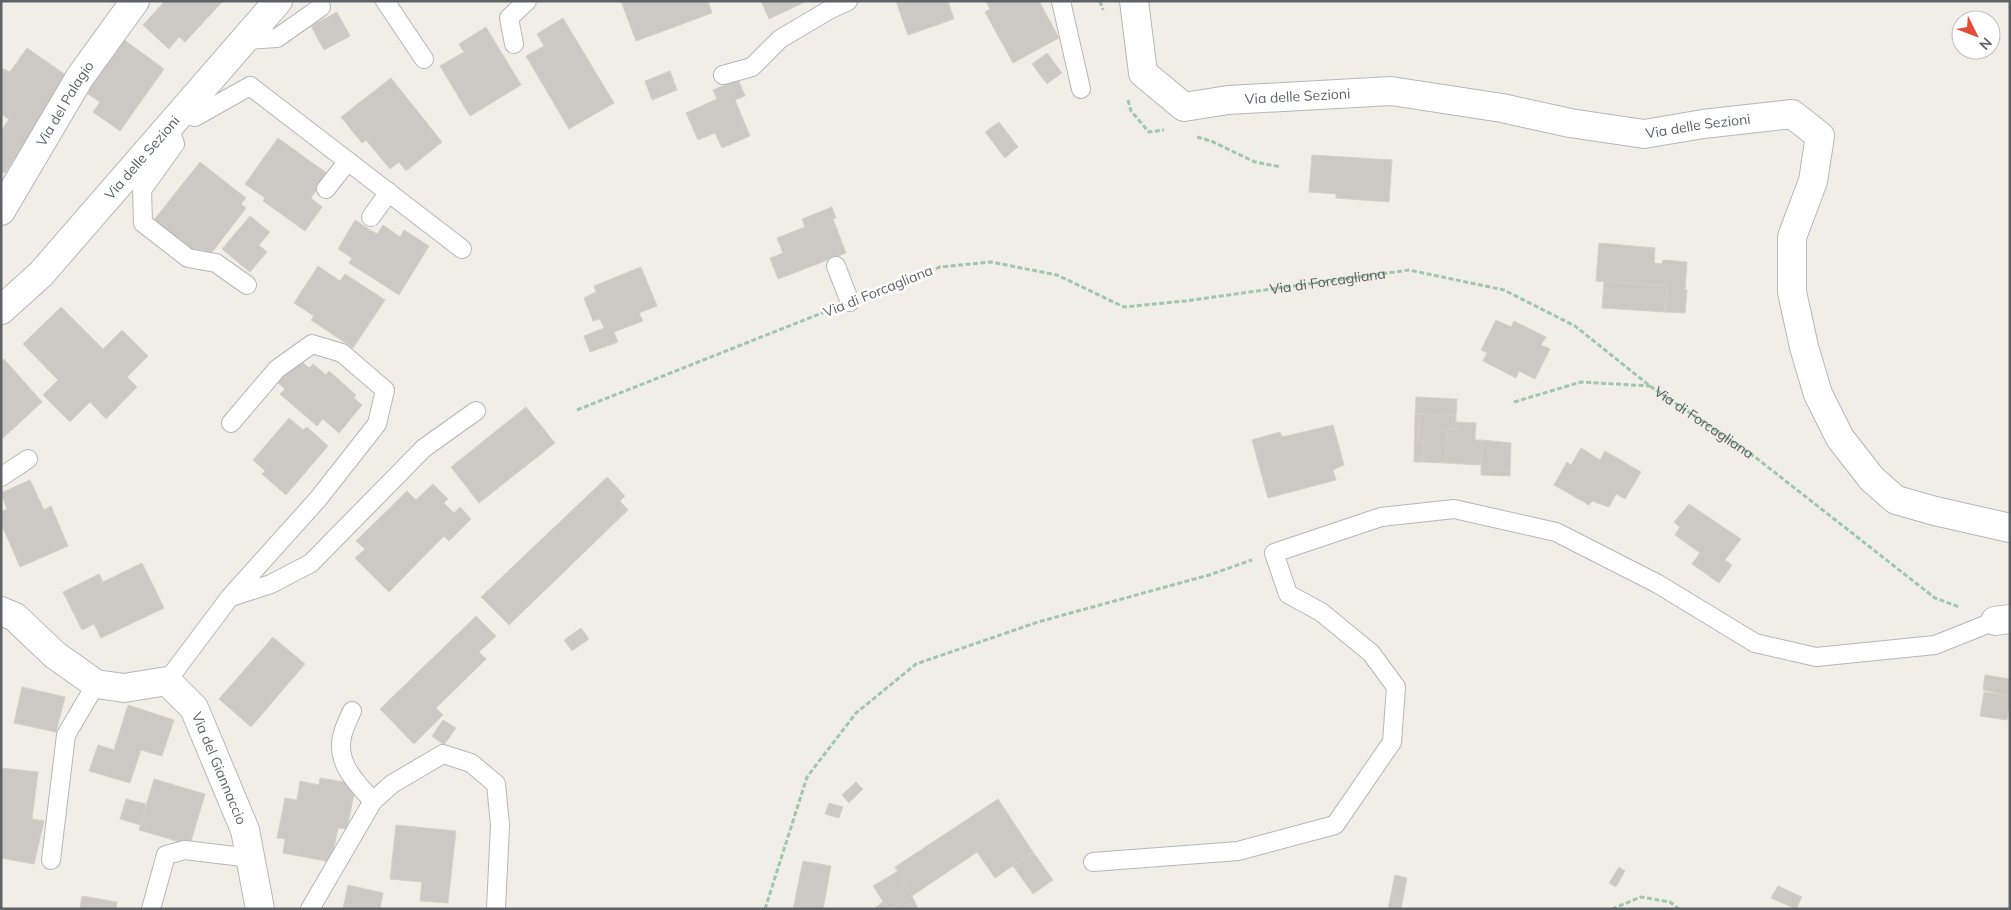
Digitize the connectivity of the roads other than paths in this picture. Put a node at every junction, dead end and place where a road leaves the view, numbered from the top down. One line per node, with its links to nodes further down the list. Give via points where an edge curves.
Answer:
1 (135, 1): 18 (street, Via del Palagio, via 80,77)
2 (278, 1): 9 (street, Via delle Sezioni)
3 (385, 1): 11 (lane)
4 (527, 1): 10 (lane, via 509,18)
5 (848, 1): 12 (lane, via 780,39 752,66)
6 (1061, 1): 13 (lane)
7 (1134, 1): 29 (street, Via delle Sezioni, via 1143,74 1184,107 1228,100 1391,91 1644,134 1792,114 1820,136 1813,181 1792,237 1792,292 1818,394 1840,438 1872,479 1896,500)
8 (321, 6): 9 (lane, via 277,38)
9 (244, 40): 14 (street, Via delle Sezioni)
10 (514, 44)
11 (424, 60)
12 (723, 75)
13 (1082, 89)
14 (175, 120): 15 (lane, via 195,117 250,86); 22 (lane, via 175,144 142,190 143,223 188,258 216,263); 24 (street, Via delle Sezioni, via 41,274)
15 (348, 161): 16 (lane); 17 (lane)
16 (326, 189)
17 (389, 192): 19 (lane); 20 (lane)
18 (1, 211)
19 (371, 217)
20 (462, 249)
21 (836, 266): 23 (lane)
22 (247, 286)
23 (850, 302)
24 (1, 310)
25 (476, 411): 30 (lane, via 424,448 311,563 271,584)
26 (231, 423): 30 (lane, via 278,369 312,344 342,352 385,390 378,424 318,499)
27 (28, 459): 28 (lane)
28 (1, 478)
29 (2010, 528)
30 (230, 597): 33 (lane)
31 (1, 611): 34 (street, via 15,617 55,655)
32 (2002, 620): 39 (lane, via 1936,645 1816,657 1755,643 1658,584 1556,532 1454,509 1381,517 1274,553 1288,594 1321,612 1371,653 1396,687 1392,742 1335,825 1238,851)
33 (166, 681): 34 (street, via 124,688); 37 (street, Via del Giannaccio, via 194,708 245,830)
34 (96, 684): 38 (lane, via 66,735)
35 (352, 711): 36 (lane, via 342,734 342,755 351,778)
36 (373, 801): 42 (lane); 43 (lane, via 392,784 443,754 471,763 496,784 500,825)
37 (251, 858): 40 (lane, via 185,850 166,855); 41 (street, Via del Giannaccio)
38 (51, 860)
39 (1093, 862)
40 (151, 909)
41 (260, 909)
42 (310, 909)
43 (496, 909)

